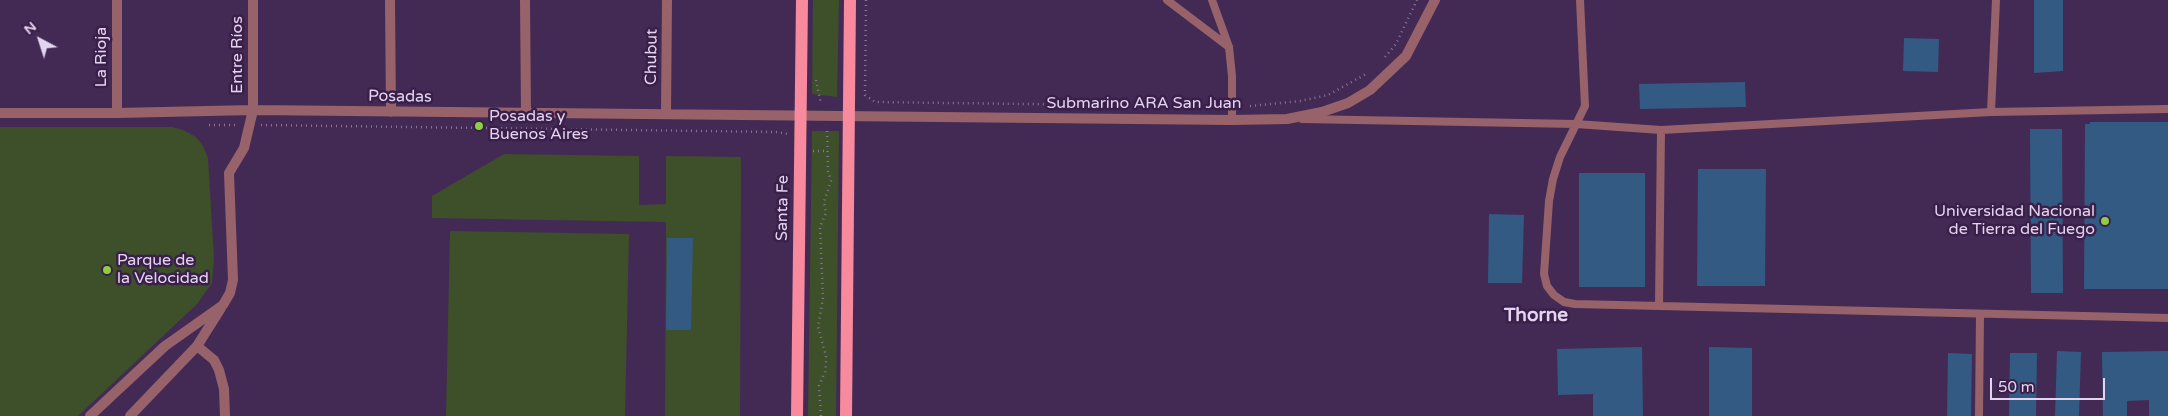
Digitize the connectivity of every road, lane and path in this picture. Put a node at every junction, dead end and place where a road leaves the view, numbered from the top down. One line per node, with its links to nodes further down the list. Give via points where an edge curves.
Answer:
1 (117, 0): 26 (street, La Rioja)
2 (253, 0): 22 (street, Entre Ríos)
3 (390, 0): 23 (street)
4 (525, 0): 27 (street)
5 (667, 0): 28 (street, Chubut)
6 (802, 0): 29 (main road, Santa Fe)
7 (850, 0): 31 (main road)
8 (866, 0): 19 (path, via 865,95 875,102)
9 (1167, 0): 15 (lane)
10 (1212, 0): 15 (lane)
11 (1417, 0): 16 (path, via 1396,44)
12 (1435, 0): 32 (street, Submarino ARA San Juan, via 1406,56 1370,90 1348,103)
13 (1580, 0): 34 (lane, via 1585,106)
14 (1996, 0): 24 (lane)
15 (1229, 47): 20 (lane)
16 (1379, 63)
17 (1372, 69): 20 (path, via 1328,95 1300,101)
18 (816, 76): 30 (path, via 818,97)
19 (1102, 104)
20 (1233, 106): 33 (lane)
21 (2168, 109): 24 (lane)
22 (253, 110): 23 (street, Posadas); 26 (street, Posadas); 36 (street, Entre Ríos)
23 (391, 112): 27 (street, Posadas)
24 (1991, 112): 37 (lane)
25 (0, 113): 26 (street, Posadas)
26 (118, 113)
27 (526, 114): 28 (street, Posadas)
28 (666, 114): 29 (street, Posadas)
29 (799, 116): 30 (street, Submarino ARA San Juan); 38 (main road, Santa Fe)
30 (826, 116): 31 (street, Submarino ARA San Juan); 48 (path, via 831,182 824,202 826,213 820,227 823,298 818,327 826,356 825,372 819,386)
31 (850, 117): 33 (street, Submarino ARA San Juan); 49 (main road)
32 (1287, 119): 33 (street, Submarino ARA San Juan); 34 (lane)
33 (1232, 120)
34 (1576, 124): 37 (lane); 40 (lane, via 1560,157 1549,201 1544,274 1547,286 1554,295 1569,303)
35 (200, 125): 36 (path)
36 (250, 125): 38 (path, via 776,132); 39 (street, Entre Ríos, via 244,148 229,173 233,280)
37 (1661, 130): 40 (lane)
38 (800, 136): 47 (main road, Santa Fe)
39 (223, 305): 43 (street, Entre Ríos); 44 (street, via 165,346)
40 (1659, 306): 41 (lane)
41 (1980, 314): 42 (lane); 50 (lane)
42 (2168, 318)
43 (197, 346): 45 (street, Entre Ríos); 46 (street, via 214,360 219,370 224,389)
44 (90, 416)
45 (130, 416)
46 (225, 416)
47 (797, 416)
48 (821, 416)
49 (846, 416)
50 (1978, 416)

